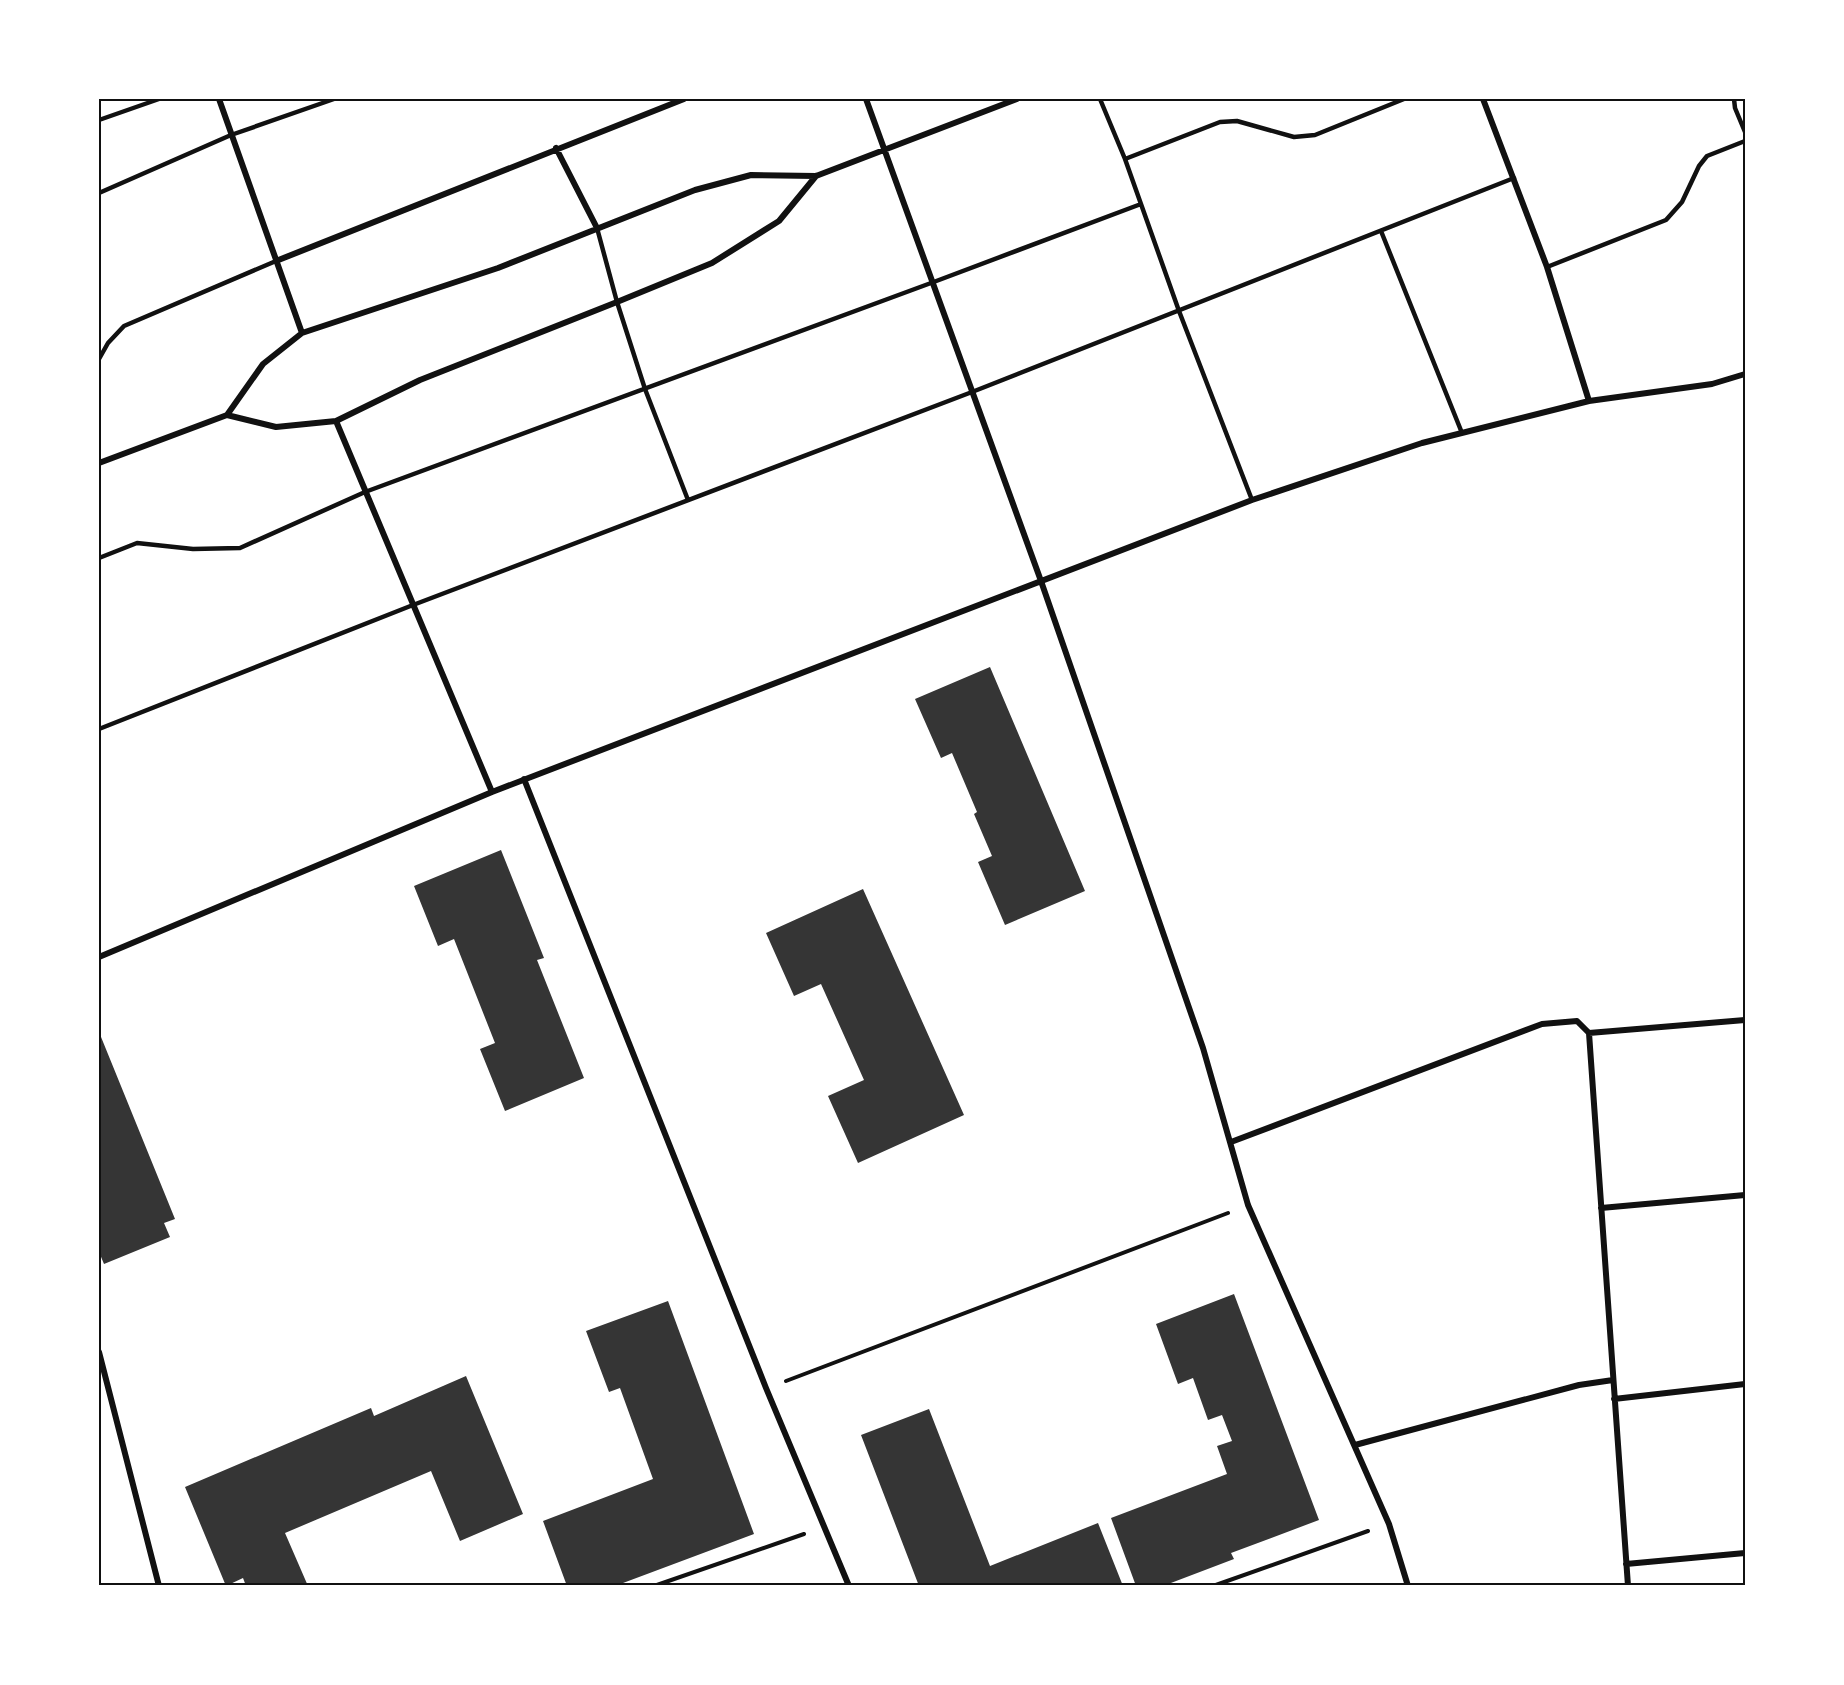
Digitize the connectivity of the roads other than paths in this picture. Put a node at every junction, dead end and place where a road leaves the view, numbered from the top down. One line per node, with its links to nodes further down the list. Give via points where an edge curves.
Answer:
1 (159, 99): 11 (lane)
2 (219, 99): 13 (street)
3 (334, 99): 13 (lane)
4 (684, 99): 15 (street)
5 (866, 99): 16 (street)
6 (1017, 99): 16 (street)
7 (1100, 99): 17 (lane)
8 (1404, 99): 17 (lane, via 1314,135 1294,136 1237,121 1220,122)
9 (1483, 99): 19 (street)
10 (1734, 99): 12 (lane)
11 (99, 120)
12 (1745, 132)
13 (231, 135): 20 (lane); 24 (street)
14 (1745, 141): 25 (lane, via 1707,156 1682,202 1666,220)
15 (556, 148): 22 (street); 24 (street)
16 (883, 150): 18 (street); 26 (street)
17 (1125, 159): 21 (lane)
18 (816, 176): 22 (street, via 751,175 695,190); 27 (street, via 779,221 711,262)
19 (1514, 178): 23 (lane); 25 (street)
20 (99, 193)
21 (1141, 204): 26 (lane); 28 (lane)
22 (597, 228): 27 (lane); 29 (street, via 498,268)
23 (1381, 231): 28 (lane); 37 (lane)
24 (276, 261): 29 (street); 30 (lane, via 124,326)
25 (1547, 267): 34 (street)
26 (931, 284): 32 (lane); 33 (street)
27 (617, 302): 32 (lane); 36 (street, via 420,380)
28 (1179, 311): 33 (lane); 41 (lane)
29 (302, 333): 35 (street, via 263,364)
30 (99, 359)
31 (1745, 374): 34 (street, via 1712,384)
32 (645, 389): 39 (lane); 40 (lane)
33 (972, 392): 40 (lane); 43 (street)
34 (1589, 401): 37 (street)
35 (227, 415): 36 (street, via 276,427); 38 (street)
36 (336, 421): 39 (street)
37 (1462, 433): 41 (street)
38 (99, 463)
39 (365, 492): 42 (lane, via 240,548 193,549 137,543); 44 (street)
40 (688, 500): 44 (lane)
41 (1252, 500): 43 (street)
42 (99, 558)
43 (1041, 581): 46 (street); 51 (street, via 1203,1048)
44 (413, 605): 45 (lane); 47 (street)
45 (99, 729)
46 (524, 779): 47 (street); 62 (street, via 766,1389)
47 (492, 792): 48 (street)
48 (99, 957)
49 (1745, 1020): 50 (street)
50 (1589, 1033): 51 (street, via 1577,1021 1542,1024); 53 (street)
51 (1231, 1142): 58 (street, via 1248,1205)
52 (1745, 1195): 53 (street)
53 (1601, 1208): 55 (street)
54 (99, 1352): 61 (street)
55 (1612, 1380): 57 (street); 58 (street, via 1579,1385)
56 (1745, 1384): 57 (street)
57 (1614, 1399): 60 (street)
58 (1355, 1445): 63 (street, via 1389,1524)
59 (1745, 1553): 60 (street)
60 (1626, 1564): 64 (street)
61 (159, 1586)
62 (849, 1586)
63 (1408, 1586)
64 (1628, 1586)

